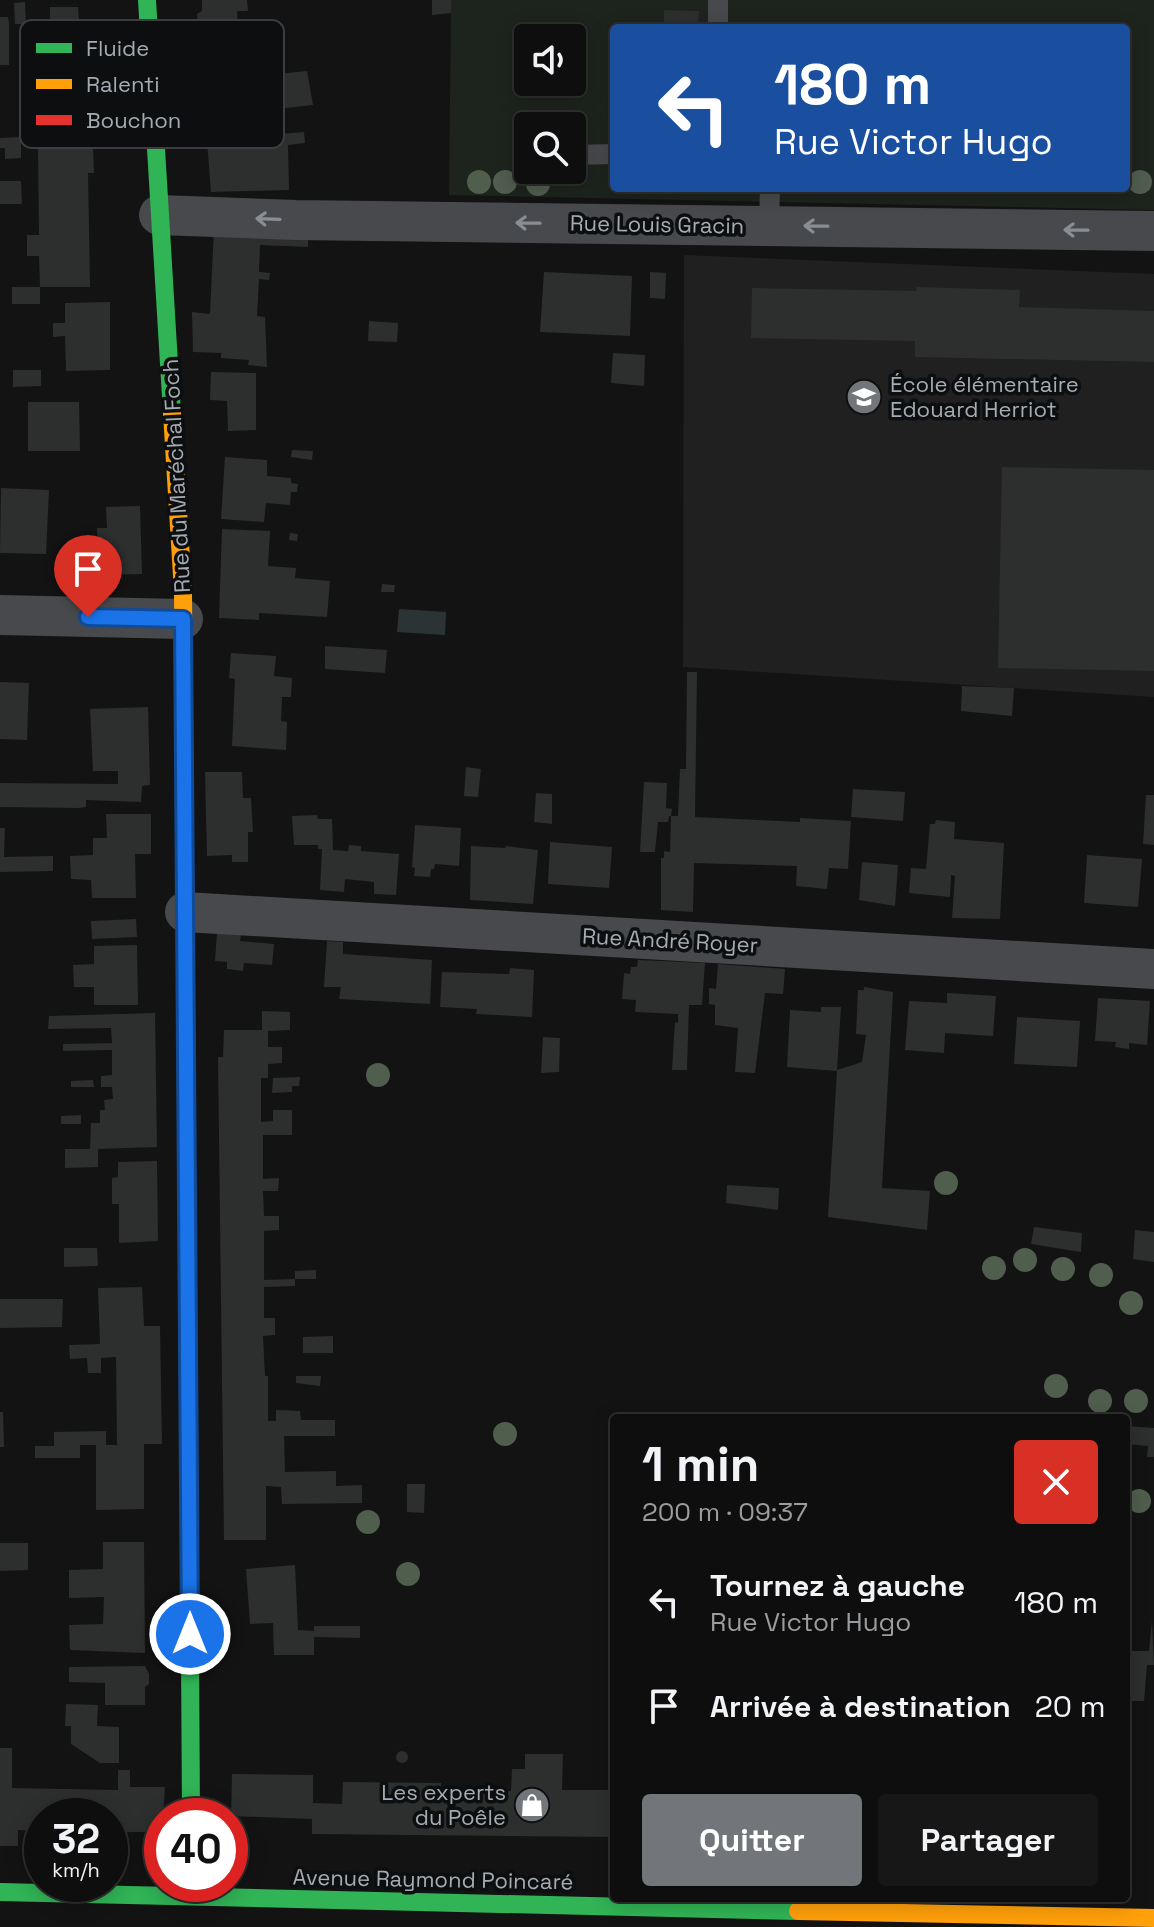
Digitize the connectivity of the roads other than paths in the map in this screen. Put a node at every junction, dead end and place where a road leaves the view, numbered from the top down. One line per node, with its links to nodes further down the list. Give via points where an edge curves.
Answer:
1 (147, 0): 3 (street, Rue du Maréchal Foch)
2 (718, 0): 4 (lane)
3 (148, 20)
4 (718, 24)
5 (155, 148): 9 (street, Rue du Maréchal Foch)
6 (610, 154): 7 (lane)
7 (586, 155)
8 (770, 207): 9 (street, Rue Louis Gracin, one-way to 9, via 296,220); 10 (street, Rue Louis Gracin, one-way to 8)
9 (159, 215): 12 (street, Rue du Maréchal Foch)
10 (1154, 231)
11 (0, 615): 12 (street)
12 (183, 619): 13 (street, Rue du Maréchal Foch)
13 (185, 912): 14 (street, Rue André Royer); 15 (street, Rue du Maréchal Foch)
14 (1154, 969)
15 (191, 1798)
16 (0, 1892): 17 (street, Avenue Raymond Poincaré)
17 (144, 1892)
18 (248, 1893): 19 (street, Avenue Raymond Poincaré)
19 (1154, 1918)

